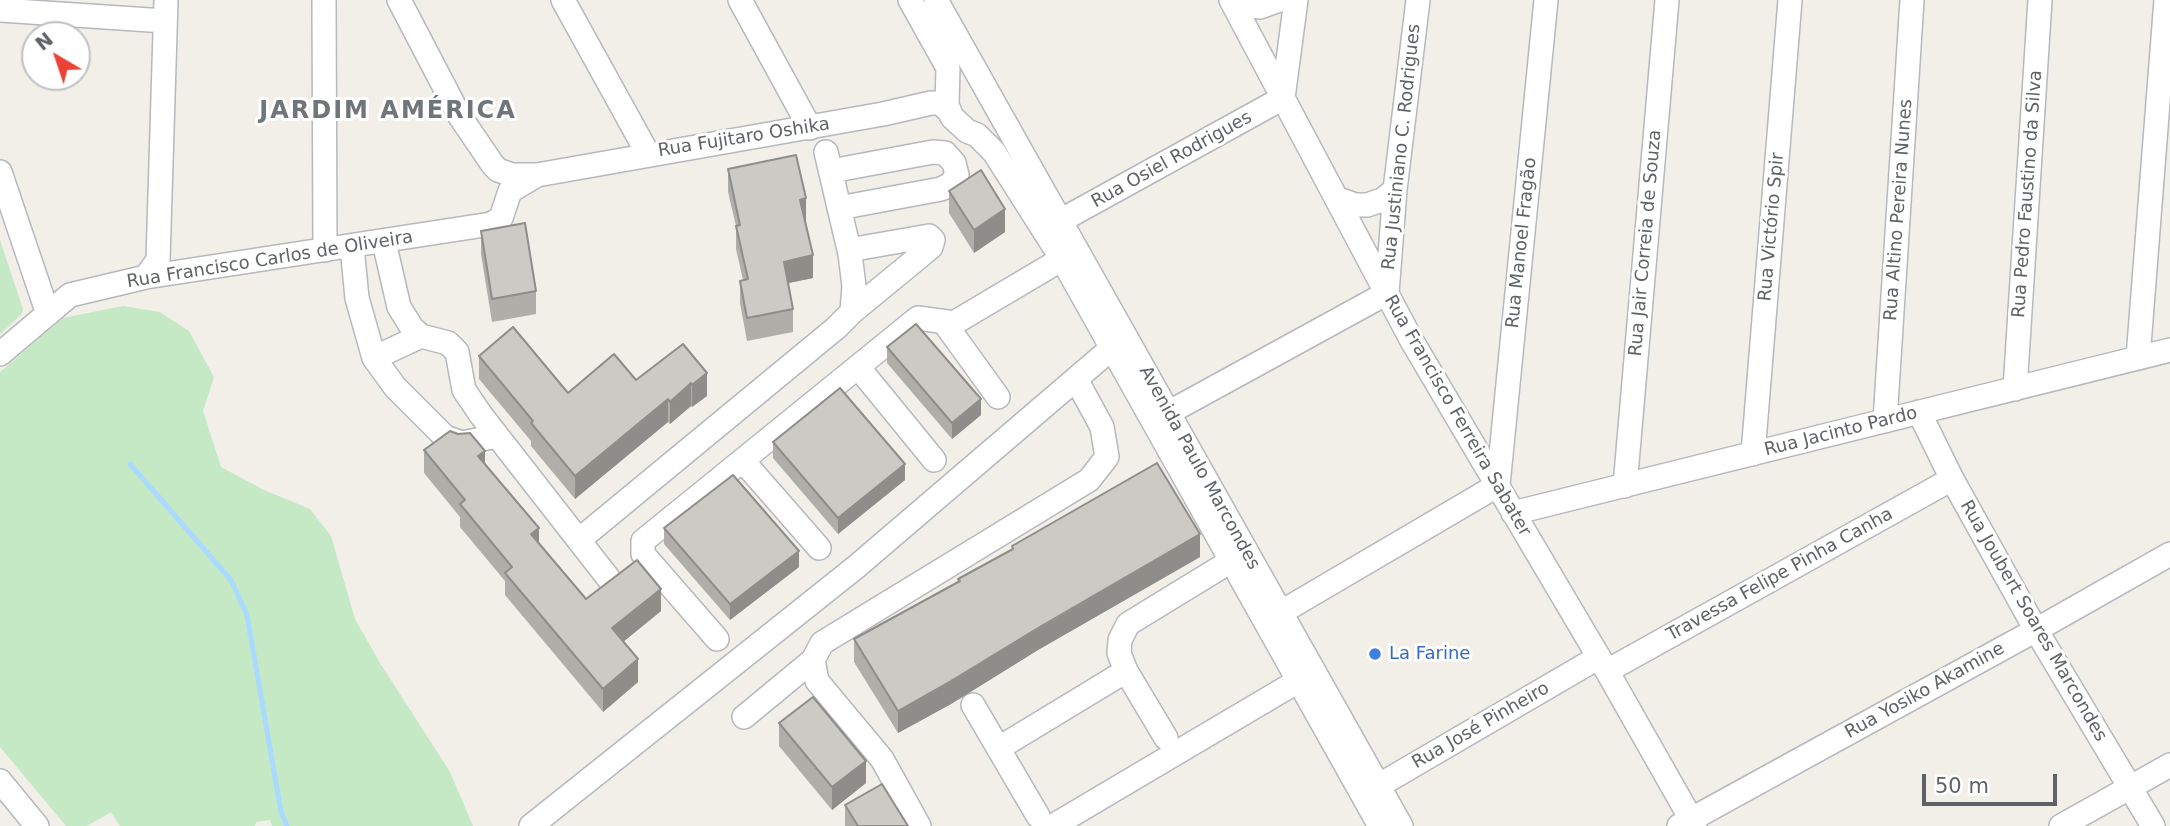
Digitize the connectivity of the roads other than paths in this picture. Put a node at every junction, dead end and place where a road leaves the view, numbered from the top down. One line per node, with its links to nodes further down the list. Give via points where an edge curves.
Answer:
1 (324, 0): 34 (street)
2 (399, 0): 27 (street, via 458,115 493,165 512,175)
3 (563, 0): 25 (street)
4 (740, 0): 23 (street)
5 (910, 0): 22 (street, via 948,68)
6 (936, 0): 21 (street, Avenida Paulo Marcondes)
7 (1231, 0): 20 (street, Rua Francisco Ferreira Sabater)
8 (1237, 0): 9 (street, via 1260,6)
9 (1280, 0)
10 (1296, 0): 20 (street)
11 (1418, 0): 28 (street, Rua Justiniano C. Rodrigues)
12 (1546, 0): 60 (street, Rua Manoel Fragão)
13 (1667, 0): 61 (street, Rua Jair Correia de Souza)
14 (1790, 0): 56 (street, Rua Victório Spir)
15 (1912, 0): 54 (street, Rua Altino Pereira Nunes)
16 (2040, 0): 50 (street, Rua Pedro Faustino da Silva)
17 (2166, 0): 47 (street)
18 (0, 10): 19 (street)
19 (165, 10): 37 (street, via 158,260)
20 (1283, 98): 29 (street, Rua Francisco Ferreira Sabater); 31 (street, Rua Osiel Rodrigues)
21 (992, 100): 22 (street, via 978,81 967,77 954,84); 24 (street, via 998,123); 31 (street, Avenida Paulo Marcondes)
22 (947, 102): 23 (street, Rua Fujitaro Oshika); 24 (street, Avenida Paulo Marcondes, via 967,131)
23 (810, 128): 25 (street, Rua Fujitaro Oshika)
24 (977, 135): 36 (street, Avenida Paulo Marcondes, via 994,152)
25 (648, 154): 27 (street, Rua Fujitaro Oshika)
26 (0, 172): 40 (street)
27 (537, 175): 32 (street, Rua Francisco Carlos de Oliveira, via 510,191 496,222)
28 (1395, 190): 29 (street, via 1367,205); 38 (street, Rua Justiniano C. Rodrigues)
29 (1336, 198): 38 (street, Rua Francisco Ferreira Sabater)
30 (839, 208): 30 (street, via 828,162 933,152 945,153 954,163 957,175 942,189); 35 (street)
31 (1060, 221): 53 (street, Avenida Paulo Marcondes)
32 (384, 242): 33 (street, Rua Francisco Carlos de Oliveira); 42 (street, via 400,307)
33 (352, 247): 34 (street, Rua Francisco Carlos de Oliveira); 46 (street, via 357,298)
34 (325, 250): 37 (street, Rua Francisco Carlos de Oliveira)
35 (849, 250): 39 (street); 39 (street, via 929,236 933,240 931,247)
36 (1062, 259): 41 (street, via 954,323); 43 (street, Avenida Paulo Marcondes)
37 (146, 277): 40 (street, Rua Francisco Carlos de Oliveira, via 70,295)
38 (1387, 293): 53 (street); 60 (street, Rua Francisco Ferreira Sabater)
39 (852, 312): 63 (street)
40 (48, 314): 45 (street, Rua Francisco Carlos de Oliveira)
41 (943, 321): 48 (street, via 918,318); 51 (street)
42 (421, 336): 46 (street); 55 (street, via 448,344 457,352 464,390)
43 (1112, 348): 49 (street); 53 (street, Avenida Paulo Marcondes)
44 (2170, 350): 47 (street, Rua Jacinto Pardo)
45 (0, 354)
46 (374, 358): 55 (street, via 395,387 445,437 462,443)
47 (2138, 358): 50 (street, Rua Jacinto Pardo)
48 (858, 367): 57 (street); 58 (street)
49 (1076, 379): 71 (street, via 1102,427 1107,457 1088,480 822,643); 86 (street, via 856,567)
50 (2015, 388): 52 (street, Rua Jacinto Pardo)
51 (998, 397)
52 (1919, 412): 54 (street, Rua Jacinto Pardo); 59 (street, Rua Joubert Soares Marcondes)
53 (1160, 417): 66 (street, Avenida Paulo Marcondes); 68 (street, Avenida Paulo Marcondes)
54 (1885, 421): 56 (street, Rua Jacinto Pardo)
55 (498, 436): 63 (street)
56 (1753, 454): 61 (street, Rua Jacinto Pardo)
57 (934, 460)
58 (743, 461): 64 (street); 70 (street, via 643,541 643,554)
59 (1952, 478): 69 (street, Rua Joubert Soares Marcondes); 72 (street, Travessa Felipe Pinha Canha)
60 (1498, 485): 62 (street, Rua Francisco Ferreira Sabater); 68 (street)
61 (1625, 486): 62 (street, Rua Jacinto Pardo)
62 (1513, 513): 72 (street, Rua Francisco Ferreira Sabater)
63 (579, 540): 67 (street)
64 (819, 548)
65 (2170, 554): 69 (street, Rua Yosiko Akamine)
66 (1231, 561): 68 (street, Avenida Paulo Marcondes); 73 (street, via 1128,624 1119,653)
67 (609, 579)
68 (1273, 617): 74 (street, Avenida Paulo Marcondes); 82 (street, Avenida Paulo Marcondes)
69 (2036, 630): 81 (street, Rua Joubert Soares Marcondes); 84 (street, Rua Yosiko Akamine)
70 (717, 639)
71 (813, 660): 76 (street); 87 (street, via 817,681 882,759)
72 (1603, 664): 82 (street, Rua José Pinheiro); 84 (street, Rua Francisco Ferreira Sabater)
73 (1126, 671): 77 (street); 78 (street)
74 (1298, 681): 82 (street, Avenida Paulo Marcondes); 83 (street)
75 (973, 705): 78 (street)
76 (744, 717)
77 (1166, 738)
78 (999, 748): 83 (street)
79 (2170, 765): 81 (street)
80 (0, 781): 85 (street)
81 (2130, 787): 90 (street); 91 (street, Rua Joubert Soares Marcondes)
82 (1370, 790): 88 (street, Avenida Paulo Marcondes); 89 (street, Avenida Paulo Marcondes)
83 (1045, 821)
84 (1688, 824)
85 (37, 826)
86 (531, 826)
87 (919, 826)
88 (1380, 826)
89 (1401, 826)
90 (2061, 826)
91 (2153, 826)

